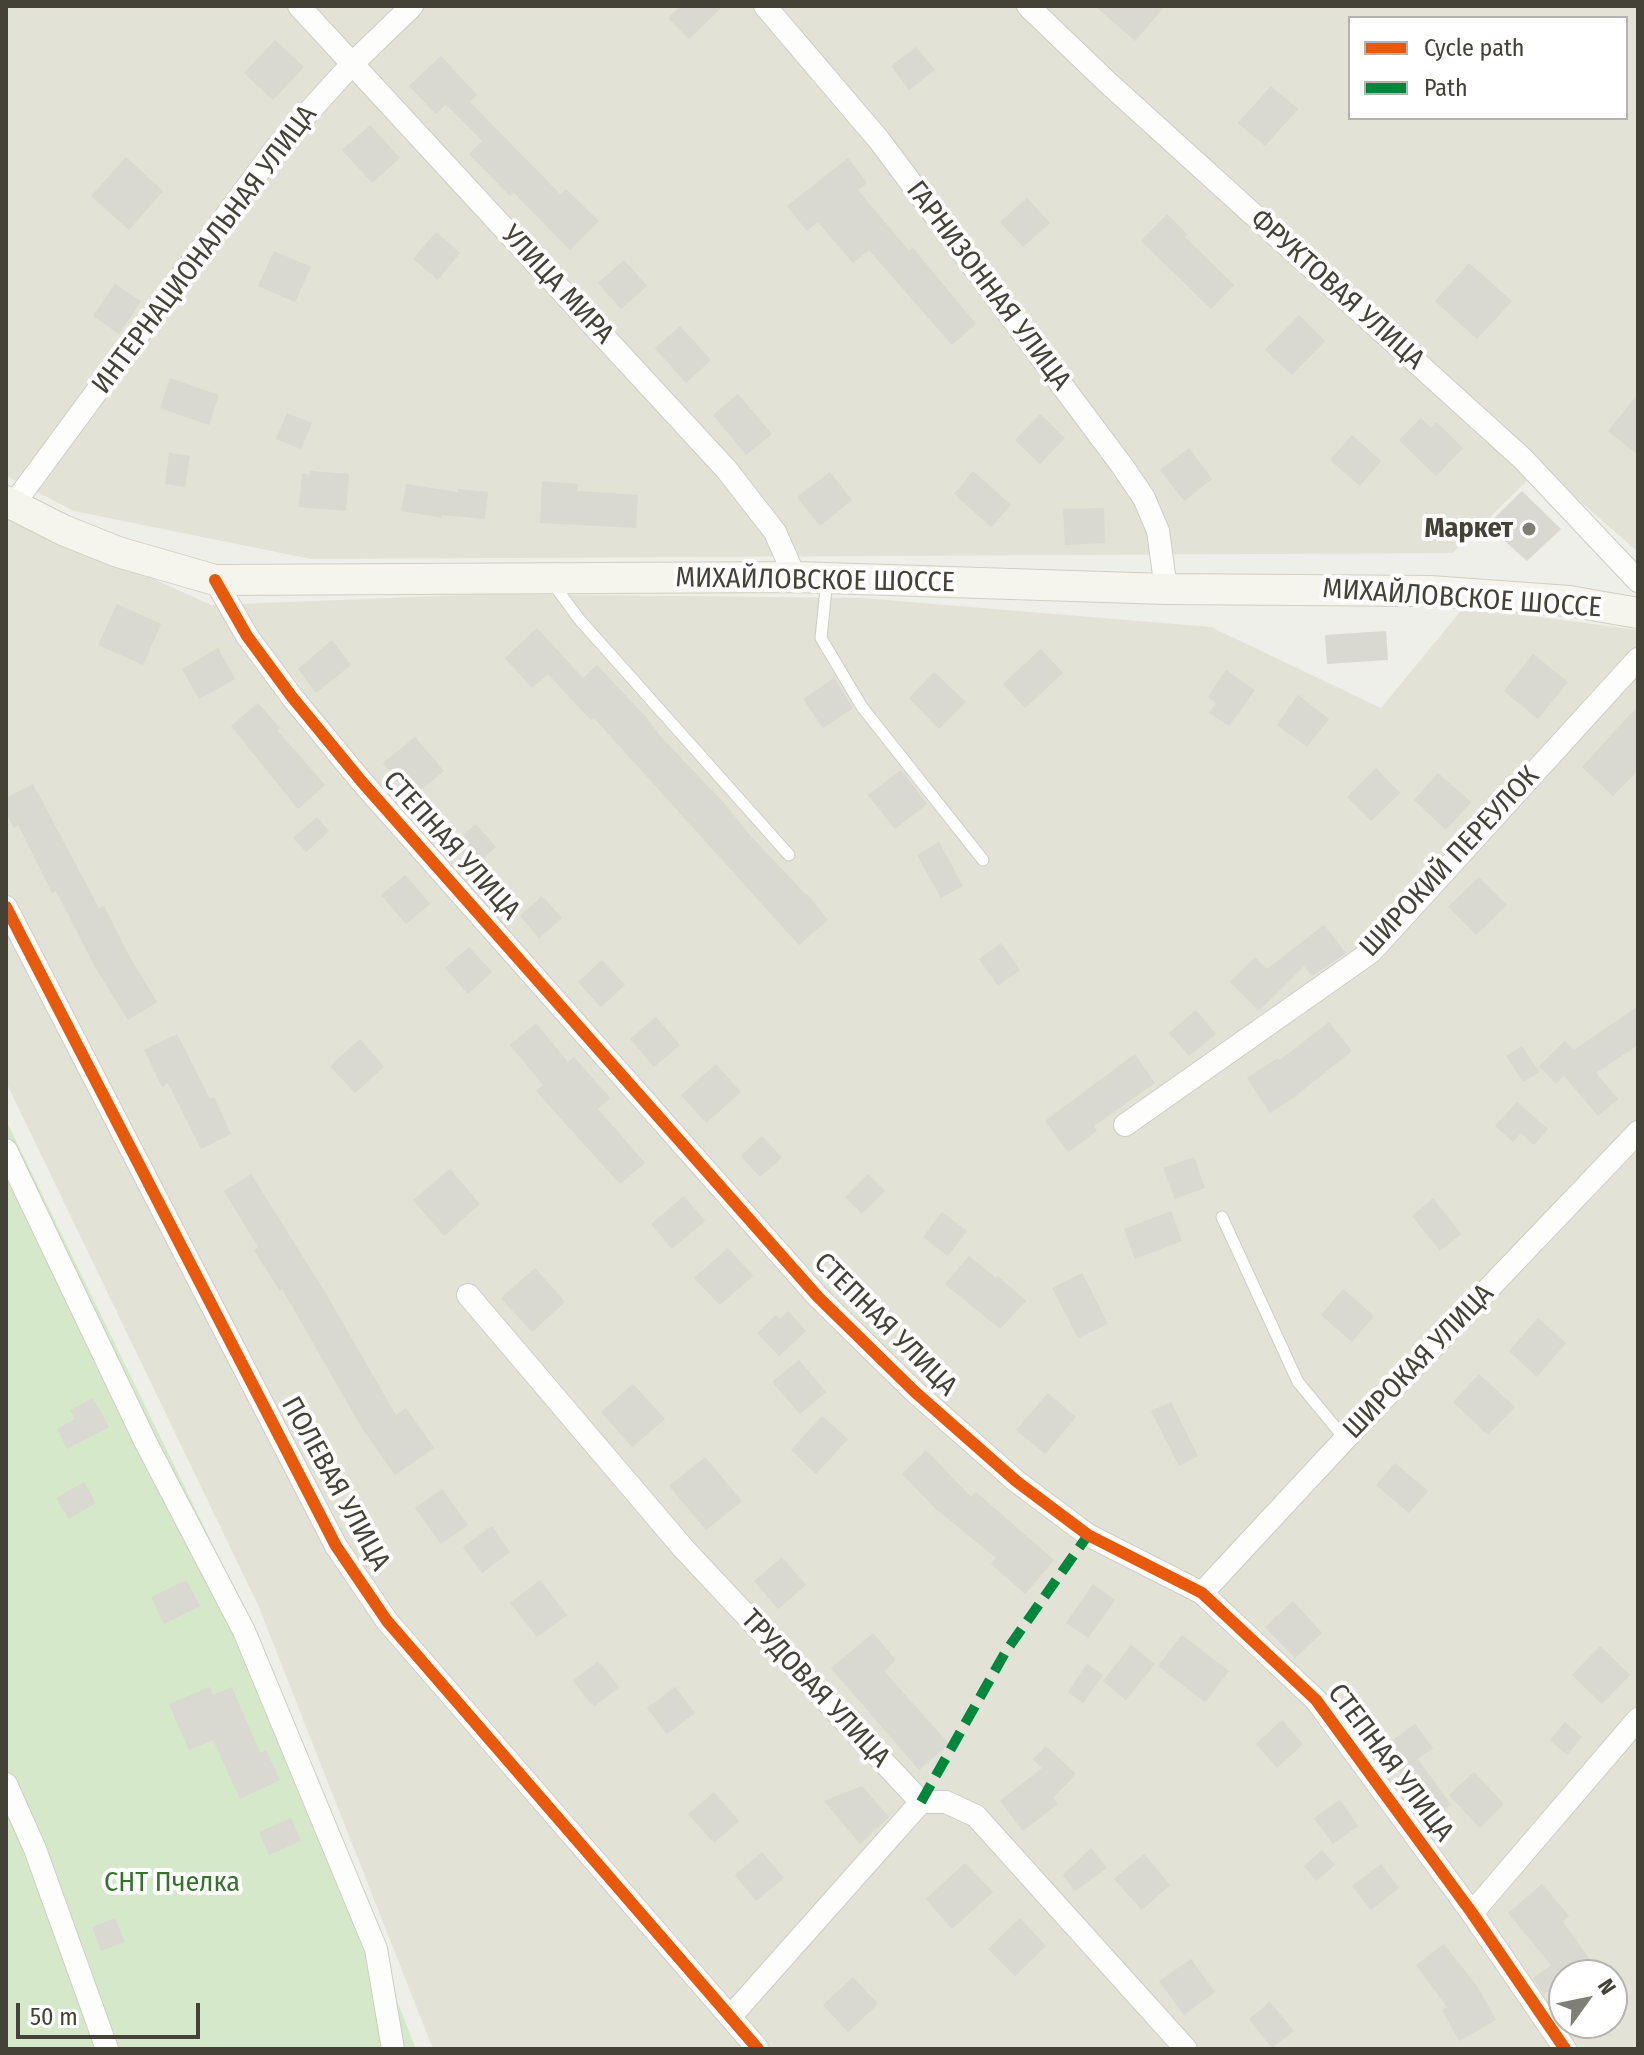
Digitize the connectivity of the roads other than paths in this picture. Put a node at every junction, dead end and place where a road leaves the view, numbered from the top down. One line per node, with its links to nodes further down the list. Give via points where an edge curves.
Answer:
1 (299, 6): 5 (street, УЛИЦА МИРА)
2 (412, 6): 5 (street, ИНТЕРНАЦИОНАЛЬНАЯ УЛИЦА)
3 (765, 6): 12 (street, ГАРНИЗОННАЯ УЛИЦА, via 879,140 1123,467 1158,531)
4 (1028, 6): 11 (street, ФРУКТОВАЯ УЛИЦА, via 1523,459)
5 (353, 63): 6 (street, ИНТЕРНАЦИОНАЛЬНАЯ УЛИЦА, via 276,148); 7 (street, УЛИЦА МИРА, via 726,469 775,532)
6 (9, 503): 9 (main road, МИХАЙЛОВСКОЕ ШОССЕ, via 118,552)
7 (795, 577): 8 (main road, МИХАЙЛОВСКОЕ ШОССЕ); 10 (main road, МИХАЙЛОВСКОЕ ШОССЕ)
8 (827, 579): 12 (main road, МИХАЙЛОВСКОЕ ШОССЕ); 16 (lane, via 821,638 862,707)
9 (215, 580): 10 (main road, МИХАЙЛОВСКОЕ ШОССЕ); 24 (street, СТЕПНАЯ УЛИЦА, via 247,636 362,782 818,1297 1016,1481 1088,1535)
10 (550, 580): 15 (lane)
11 (1638, 581)
12 (1166, 589): 13 (main road, МИХАЙЛОВСКОЕ ШОССЕ, via 1430,591 1569,601)
13 (1638, 613)
14 (1638, 659): 18 (street, ШИРОКИЙ ПЕРЕУЛОК, via 1371,952)
15 (789, 855)
16 (983, 860)
17 (6, 907): 29 (street, ПОЛЕВАЯ УЛИЦА, via 336,1546 387,1621)
18 (1125, 1125)
19 (1638, 1132): 23 (street, ШИРОКАЯ УЛИЦА)
20 (6, 1150): 31 (street, via 146,1443 244,1631 376,1949)
21 (1222, 1217): 23 (lane, via 1298,1382)
22 (468, 1295): 27 (street, ТРУДОВАЯ УЛИЦА, via 684,1549)
23 (1345, 1439): 24 (street, ШИРОКАЯ УЛИЦА)
24 (1202, 1593): 28 (street, СТЕПНАЯ УЛИЦА, via 1316,1700)
25 (1638, 1719): 28 (street)
26 (6, 1784): 30 (street)
27 (921, 1802): 29 (street); 33 (street, via 946,1802 976,1816)
28 (1472, 1913): 34 (street, СТЕПНАЯ УЛИЦА)
29 (731, 2016): 32 (street, ПОЛЕВАЯ УЛИЦА)
30 (107, 2049)
31 (393, 2049)
32 (758, 2049)
33 (1186, 2049)
34 (1565, 2049)

